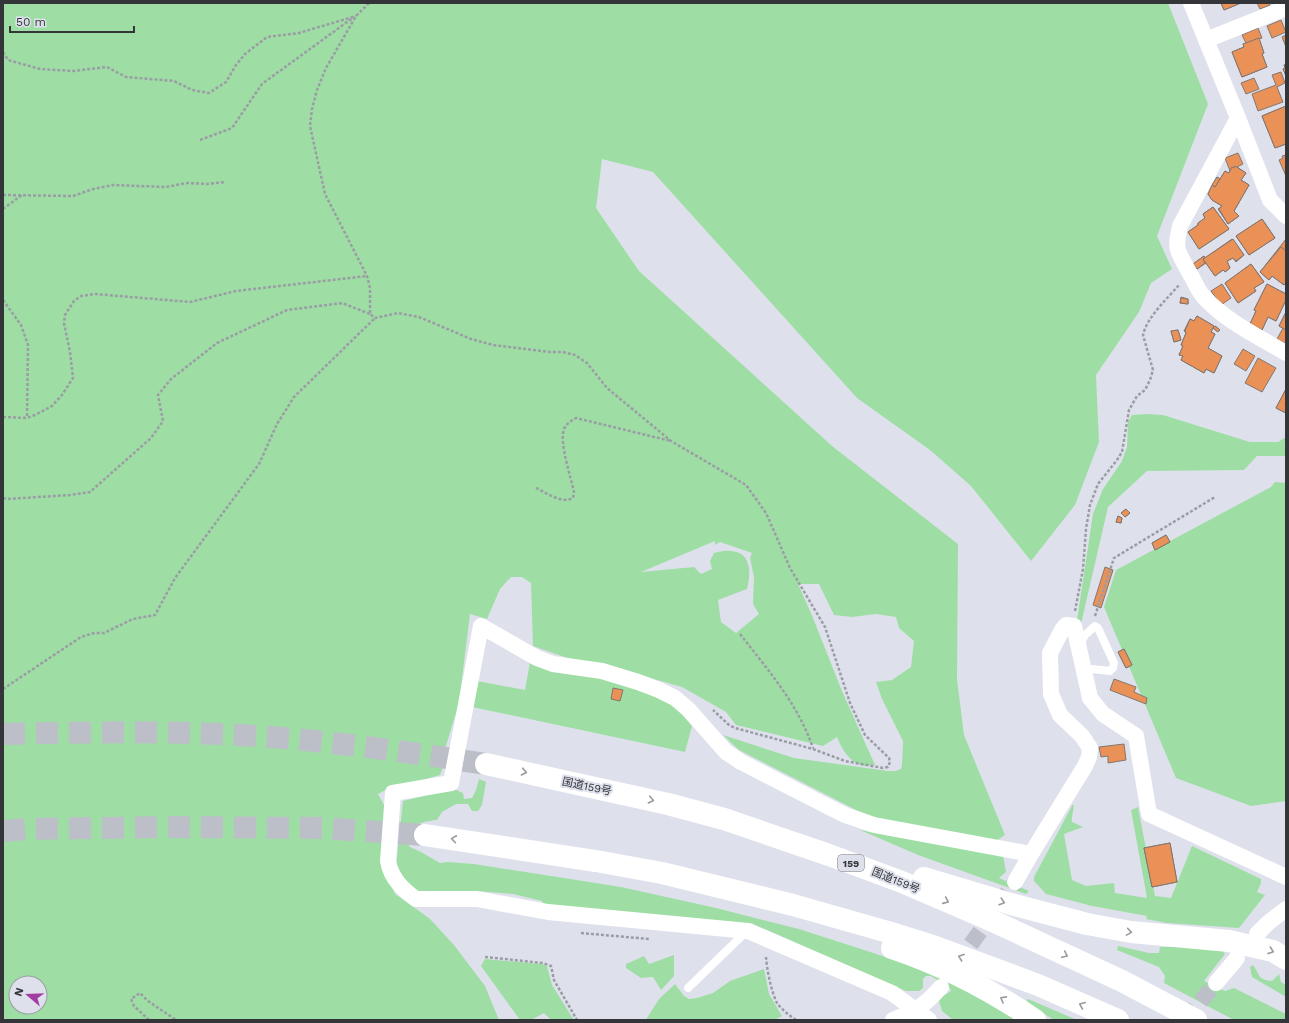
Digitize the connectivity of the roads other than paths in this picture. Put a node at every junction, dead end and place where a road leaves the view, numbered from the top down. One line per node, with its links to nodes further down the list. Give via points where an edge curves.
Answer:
1 (1191, 3): 3 (street)
2 (1286, 8): 3 (street)
3 (1206, 40): 4 (street)
4 (1238, 118): 5 (street, via 1270,200); 6 (street, via 1180,226 1177,250 1202,295 1216,310)
5 (1286, 216)
6 (1286, 353)
7 (1079, 646): 8 (street); 8 (lane, via 1085,635 1095,626 1114,663 1110,671); 13 (street, via 1074,626 1066,625 1050,653 1051,694 1060,715 1088,744 1089,757)
8 (1083, 668): 14 (street, via 1090,698 1103,714 1136,736 1149,814)
9 (486, 764): 10 (highway, 国道159号 / 159, one-way to 10, via 668,804)
10 (724, 819): 20 (highway, 159, one-way to 20, via 1087,924 1131,932 1229,941 1273,951); 29 (highway, 国道159号 / 159, one-way to 29, via 902,882 1122,981)
11 (424, 835): 12 (highway, one-way to 11)
12 (487, 844): 27 (highway, one-way to 12, via 968,980 909,953 850,934 656,883); 28 (highway, one-way to 12, via 1038,985 933,946 793,904 662,873)
13 (1030, 854): 15 (street); 17 (street, via 874,825 845,815 726,752 675,698 638,682 602,671 553,664 537,658 481,626 451,783 393,793 388,861 394,878 416,899 477,899 548,912)
14 (1286, 878)
15 (1015, 882)
16 (1286, 909): 18 (street)
17 (748, 931): 23 (lane); 24 (street, via 892,993)
18 (1257, 934)
19 (1237, 958): 21 (street)
20 (1286, 959)
21 (1216, 983)
22 (941, 987): 24 (street)
23 (688, 988)
24 (916, 1011): 25 (street); 26 (street)
25 (893, 1020)
26 (929, 1020)
27 (1035, 1020)
28 (1118, 1020)
29 (1196, 1020)

